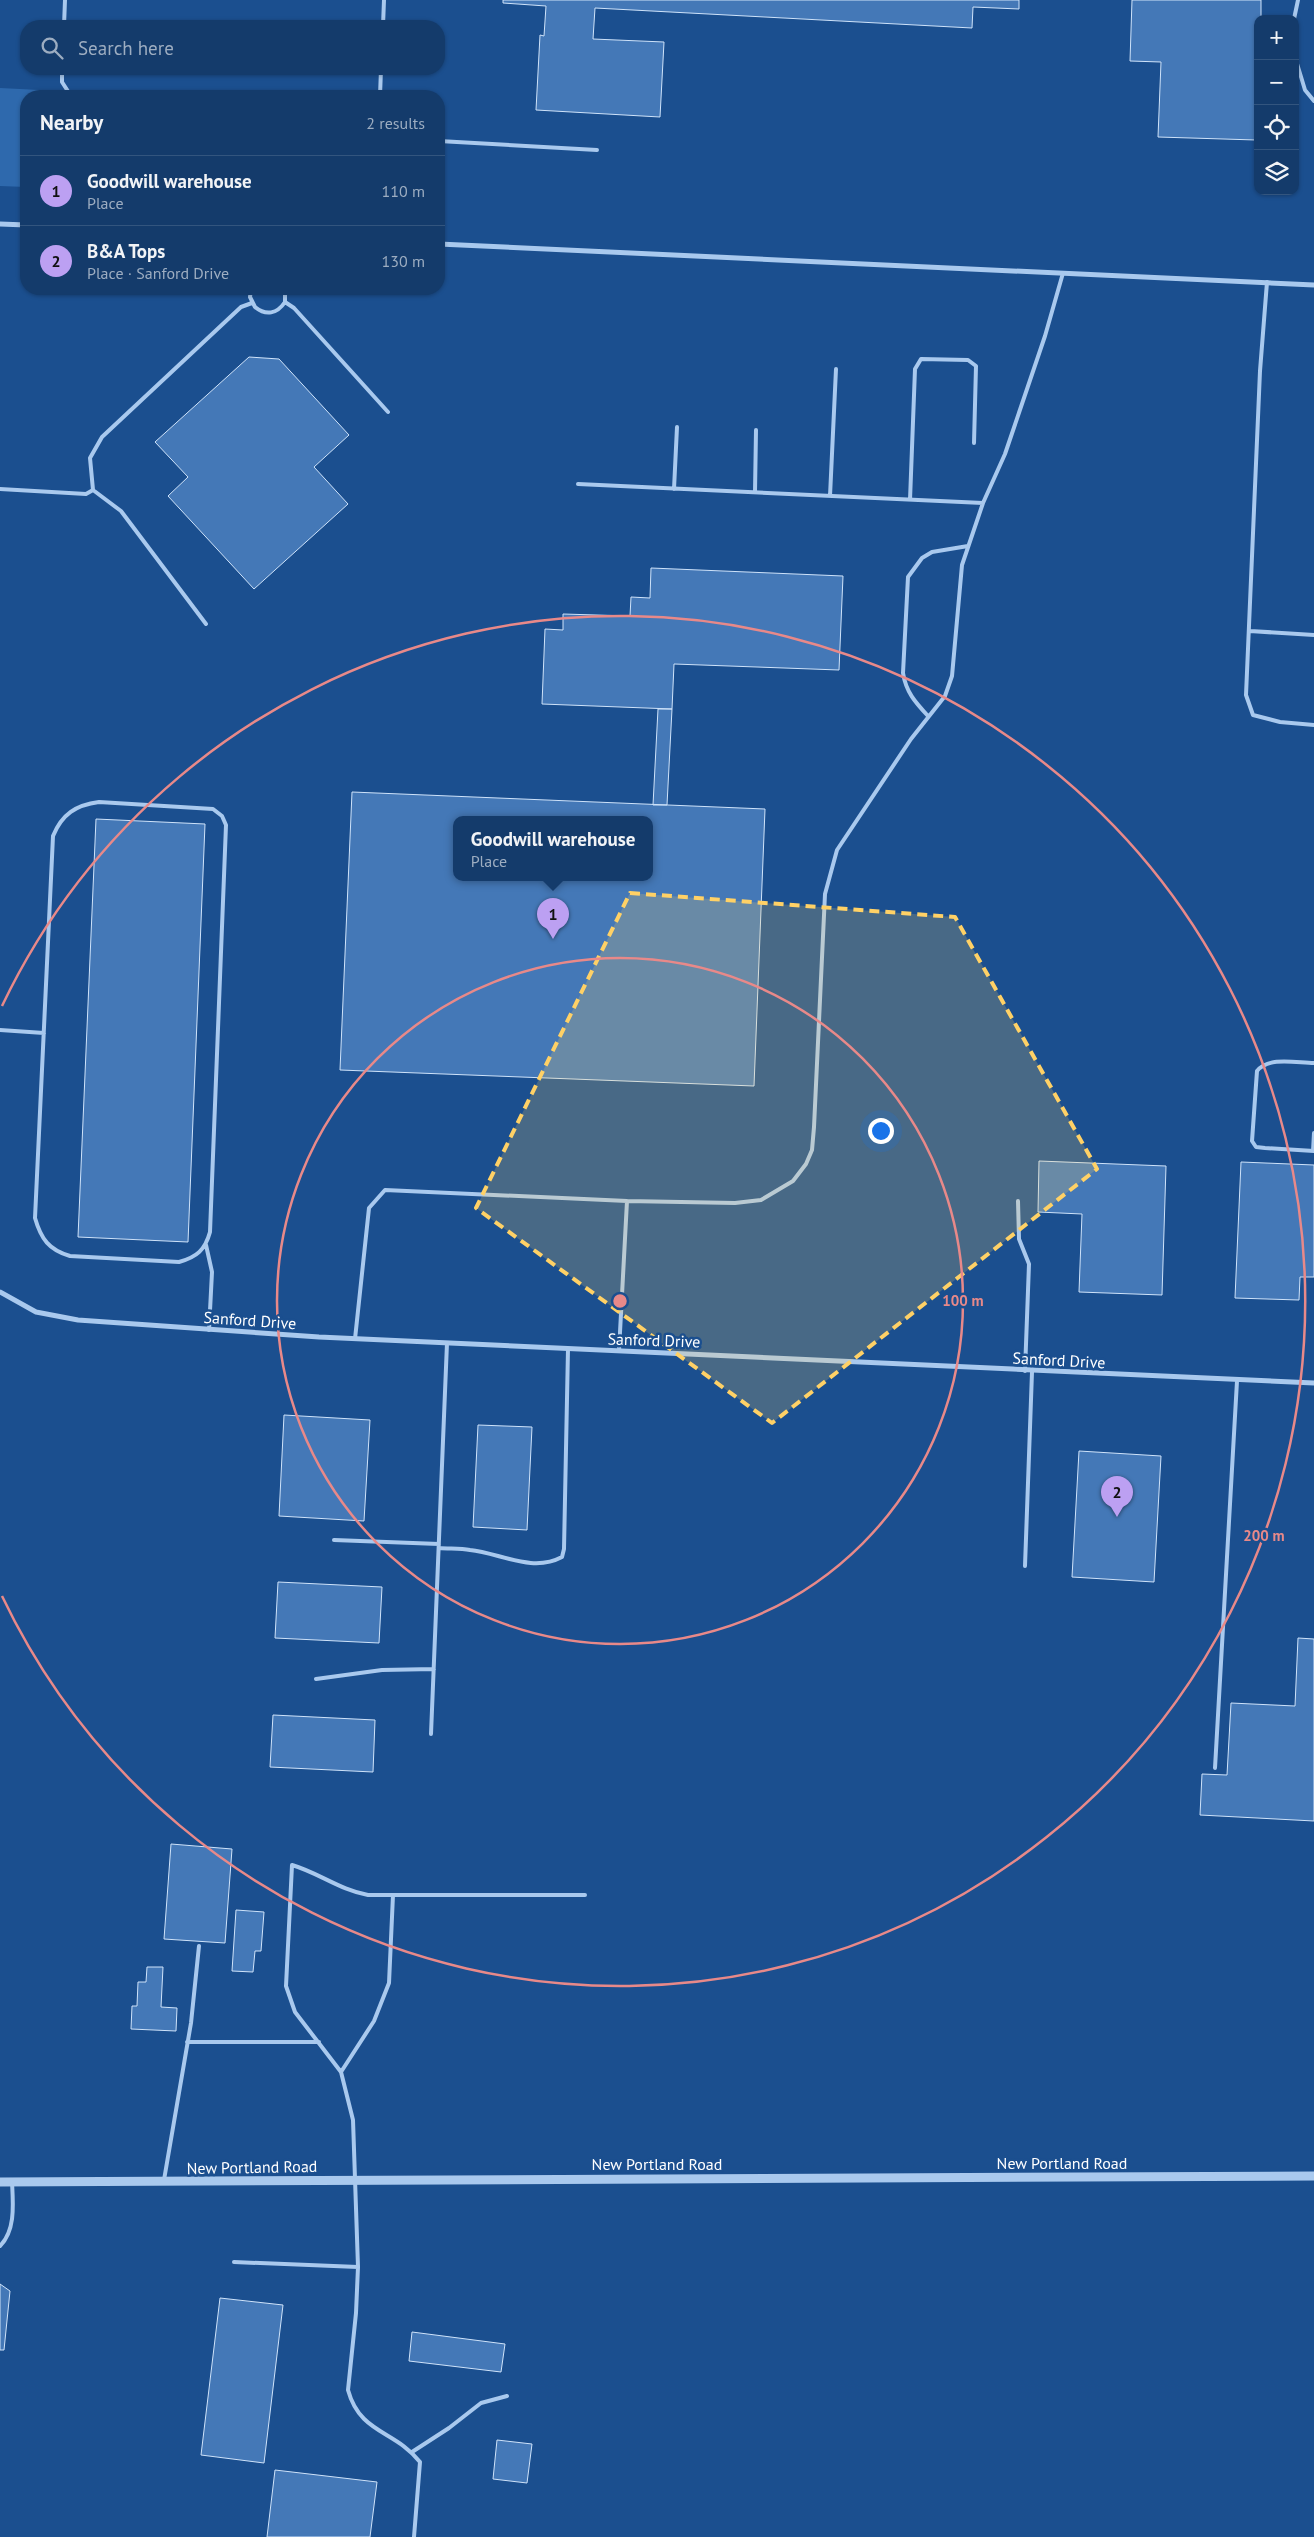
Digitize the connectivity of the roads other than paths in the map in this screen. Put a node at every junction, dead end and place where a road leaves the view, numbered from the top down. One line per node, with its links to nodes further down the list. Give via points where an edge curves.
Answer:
1 (64, 0): 5 (lane)
2 (384, 0): 6 (lane)
3 (1298, 0): 4 (lane)
4 (1295, 15)
5 (64, 20)
6 (383, 20)
7 (1296, 60): 12 (lane, via 1305,90)
8 (62, 75): 10 (lane)
9 (381, 75): 11 (lane)
10 (67, 90)
11 (380, 90)
12 (1314, 101)
13 (445, 141): 14 (lane)
14 (597, 150)
15 (0, 224): 16 (street)
16 (20, 225)
17 (445, 244): 18 (street)
18 (1063, 272): 19 (street); 37 (lane, via 1005,454)
19 (1267, 282): 20 (street); 40 (lane, via 1260,371)
20 (1314, 285)
21 (251, 295): 23 (lane)
22 (285, 295): 24 (lane)
23 (252, 302): 24 (lane, via 259,311 270,313 276,312); 33 (lane, via 241,307 102,437 90,458)
24 (285, 302): 26 (lane)
25 (836, 369): 35 (lane)
26 (388, 412)
27 (677, 427): 31 (lane)
28 (756, 430): 34 (lane)
29 (974, 443): 36 (lane, via 976,366 968,360 921,359 916,369)
30 (578, 484): 31 (lane)
31 (674, 488): 34 (lane)
32 (0, 489): 33 (lane, via 86,494)
33 (92, 490): 39 (lane, via 121,512)
34 (755, 492): 35 (lane)
35 (830, 496): 36 (lane)
36 (910, 500): 37 (lane)
37 (983, 503): 38 (lane)
38 (968, 546): 42 (lane, via 962,565 952,676 945,696); 42 (lane, via 932,552 922,558 908,577 903,673 909,694)
39 (206, 624)
40 (1250, 631): 41 (lane); 43 (lane, via 1246,695 1253,715 1280,722)
41 (1314, 635)
42 (928, 716): 49 (lane, via 853,824 830,869 825,894 814,1128 812,1150 806,1164 793,1181 762,1200 726,1203)
43 (1314, 725)
44 (0, 1030): 45 (lane)
45 (44, 1033): 51 (lane, via 34,1205 36,1224 44,1242 56,1252 70,1256 179,1262 194,1258); 51 (lane, via 53,836 59,822 82,804 99,802 213,809 222,816 226,826 210,1232)
46 (1314, 1063): 48 (lane, via 1275,1062 1260,1067 1252,1141 1256,1147)
47 (1314, 1133): 48 (lane)
48 (1314, 1150)
49 (627, 1201): 54 (lane, via 385,1190 369,1208); 57 (lane)
50 (1018, 1202): 58 (lane, via 1019,1239 1029,1264)
51 (206, 1245): 53 (lane, via 212,1272)
52 (0, 1292): 53 (street, Sanford Drive, via 36,1312 78,1320)
53 (209, 1330): 54 (street, Sanford Drive)
54 (355, 1339): 55 (street, Sanford Drive)
55 (447, 1343): 56 (street, Sanford Drive); 63 (lane)
56 (568, 1349): 57 (street, Sanford Drive); 63 (lane, via 562,1557 539,1563)
57 (619, 1351): 58 (street, Sanford Drive)
58 (1025, 1371): 59 (street, Sanford Drive)
59 (1032, 1372): 60 (street, Sanford Drive); 64 (lane)
60 (1237, 1381): 61 (street, Sanford Drive); 68 (lane)
61 (1314, 1383)
62 (334, 1540): 63 (lane)
63 (439, 1546): 65 (lane)
64 (1025, 1566)
65 (434, 1669): 66 (lane, via 382,1670); 67 (lane)
66 (316, 1679)
67 (431, 1734)
68 (1215, 1768)
69 (393, 1894): 70 (lane); 73 (lane, via 352,1892 307,1869 292,1865 286,1986 295,2012); 74 (lane, via 389,1983 374,2021)
70 (585, 1895)
71 (199, 1946): 72 (lane)
72 (188, 2042): 73 (lane); 79 (lane)
73 (319, 2042): 74 (lane)
74 (341, 2072): 76 (lane, via 353,2120)
75 (1314, 2176): 76 (street, New Portland Road)
76 (357, 2181): 79 (street, New Portland Road); 82 (lane)
77 (0, 2182): 78 (street, New Portland Road)
78 (12, 2182): 79 (street, New Portland Road); 80 (lane, via 13,2217 6,2240)
79 (163, 2183)
80 (0, 2246)
81 (234, 2262): 82 (lane)
82 (358, 2267): 84 (lane, via 348,2390 351,2402 362,2420)
83 (507, 2396): 84 (lane, via 481,2403)
84 (412, 2452): 85 (lane, via 420,2462 421,2472)
85 (414, 2537)

